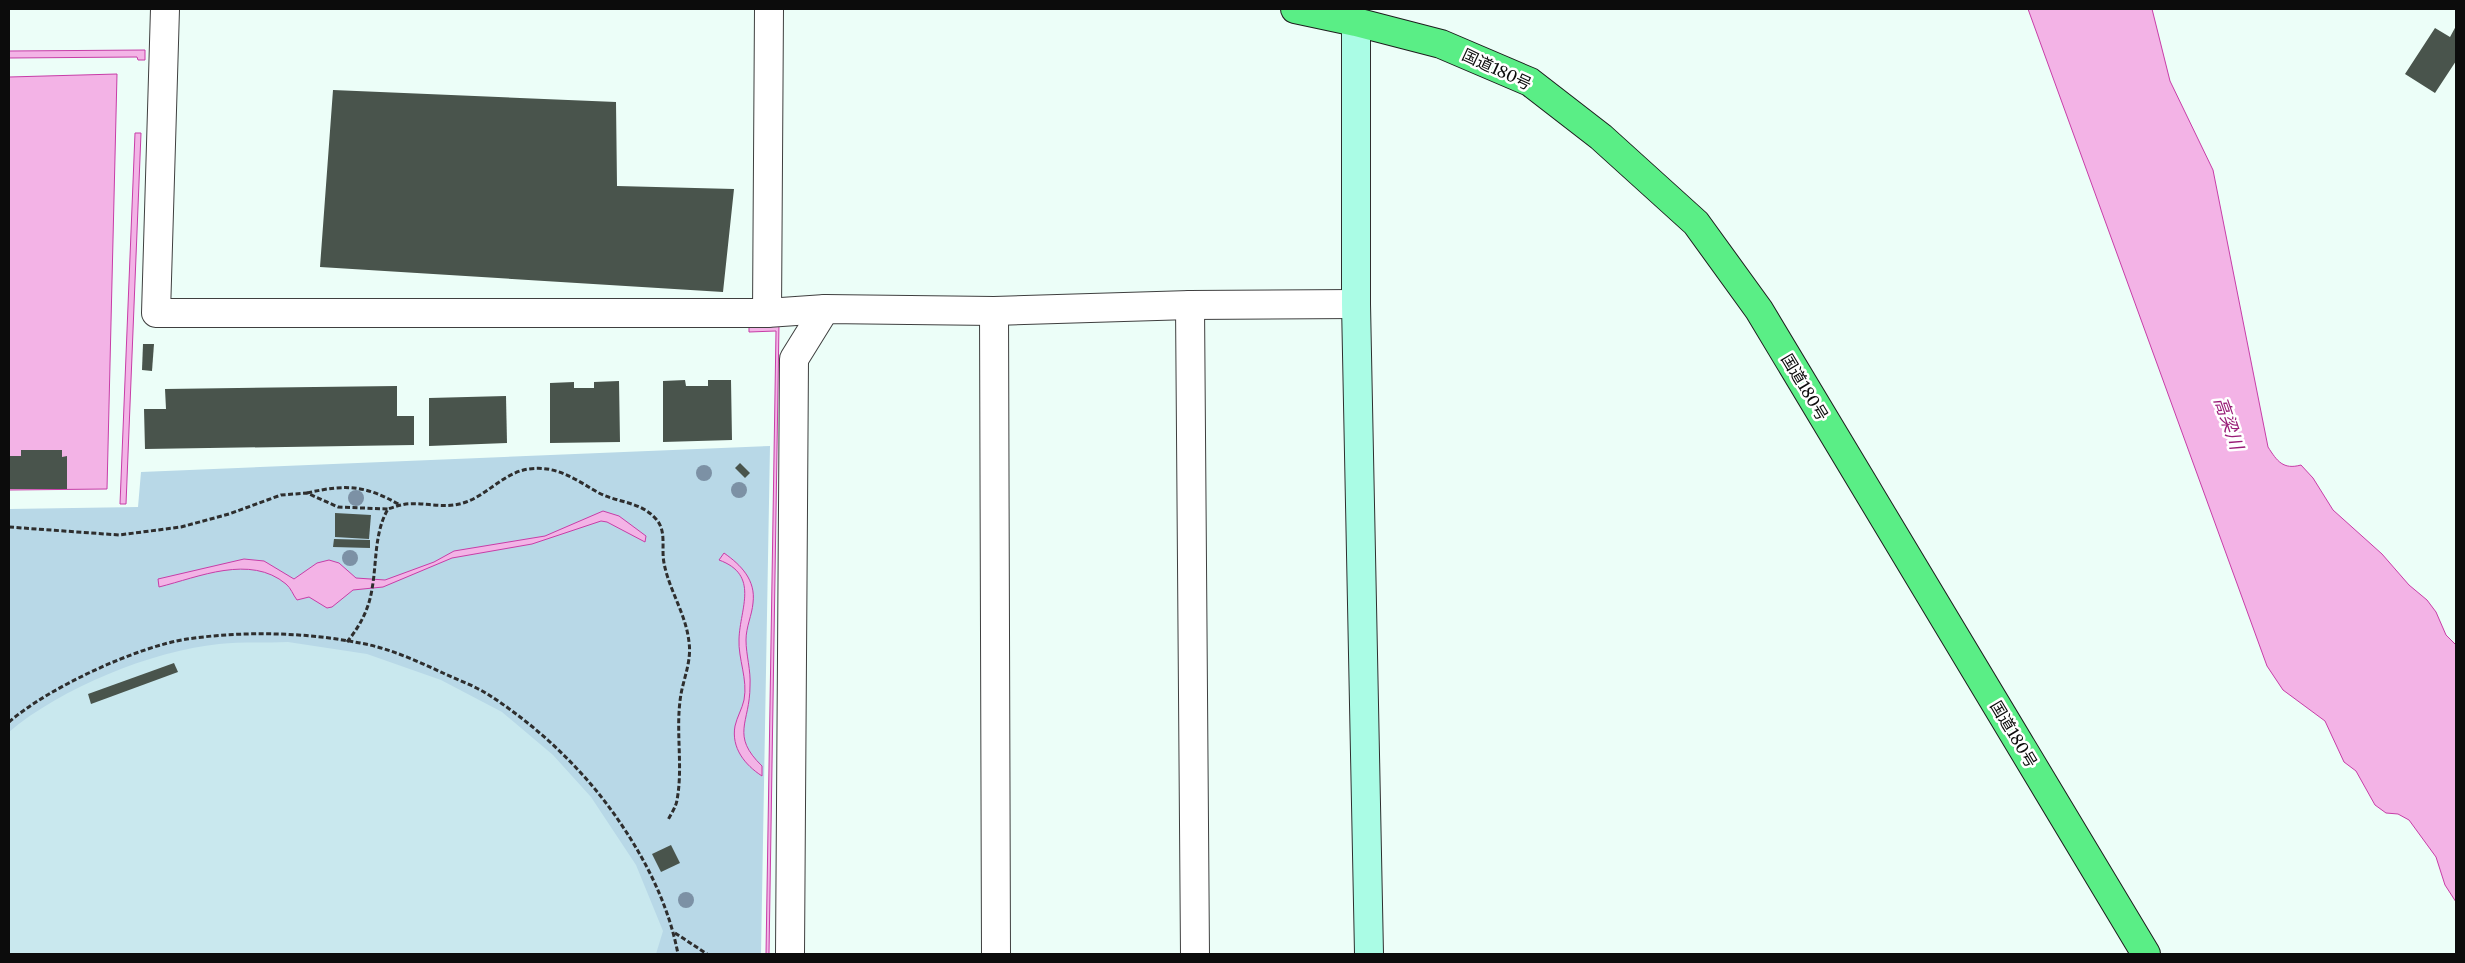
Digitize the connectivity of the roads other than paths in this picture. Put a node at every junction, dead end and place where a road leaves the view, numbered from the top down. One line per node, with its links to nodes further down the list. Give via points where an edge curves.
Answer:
1 (165, 9): 9 (street, via 156,313)
2 (770, 9): 9 (street)
3 (1296, 9): 4 (highway, 国道180号)
4 (1356, 22): 5 (street); 14 (highway, 国道180号, via 1441,44 1530,82 1601,137 1696,223 1759,310)
5 (1356, 304): 6 (street); 13 (street)
6 (1190, 305): 8 (street); 12 (street)
7 (825, 308): 8 (street); 9 (street); 10 (street, via 794,360)
8 (994, 311): 11 (street)
9 (767, 313)
10 (790, 954)
11 (996, 954)
12 (1195, 954)
13 (1369, 954)
14 (2146, 954)

